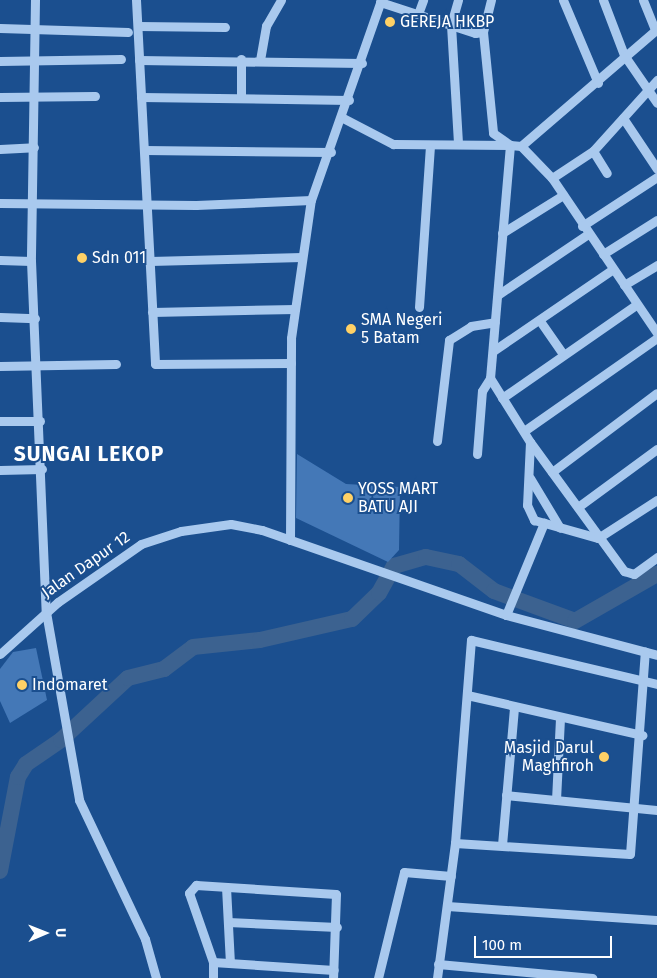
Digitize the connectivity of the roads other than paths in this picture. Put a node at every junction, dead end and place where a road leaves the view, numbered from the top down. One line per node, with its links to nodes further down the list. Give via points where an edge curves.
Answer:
1 (35, 0): 16 (street)
2 (136, 0): 13 (street)
3 (281, 0): 25 (street, via 266,26)
4 (422, 0): 11 (street)
5 (458, 0): 12 (street)
6 (491, 0): 19 (street)
7 (563, 0): 29 (street)
8 (603, 0): 20 (street)
9 (643, 0): 17 (street)
10 (380, 1): 11 (street); 27 (street)
11 (418, 14): 12 (street)
12 (451, 25): 19 (street); 40 (street)
13 (138, 26): 14 (street); 24 (street)
14 (225, 27)
15 (0, 28): 16 (street)
16 (35, 30): 18 (street); 22 (street)
17 (656, 30): 20 (street)
18 (128, 32)
19 (482, 32): 41 (street, via 493,133)
20 (624, 55): 29 (street); 30 (street)
21 (242, 59): 24 (street); 25 (street); 35 (street)
22 (33, 60): 23 (street); 26 (street); 33 (street)
23 (121, 60)
24 (139, 60): 34 (street)
25 (260, 60): 27 (street)
26 (0, 61)
27 (362, 63): 36 (street)
28 (657, 80): 30 (street)
29 (598, 83): 42 (street)
30 (646, 89): 37 (street); 39 (street)
31 (0, 96): 33 (street)
32 (95, 96): 33 (street)
33 (35, 97): 43 (street)
34 (141, 97): 35 (street); 46 (street)
35 (241, 98): 36 (street)
36 (349, 100): 38 (street)
37 (657, 103)
38 (341, 117): 44 (street, via 375,138); 48 (street)
39 (623, 118): 47 (street); 49 (street)
40 (458, 144): 41 (street); 44 (street)
41 (510, 145): 42 (street); 60 (street)
42 (521, 146): 52 (street)
43 (34, 147): 45 (street); 56 (street)
44 (430, 147): 72 (street)
45 (0, 149)
46 (144, 150): 48 (street); 57 (street)
47 (593, 151): 50 (street); 52 (street)
48 (331, 152): 54 (street)
49 (657, 169)
50 (607, 173)
51 (657, 177): 59 (street)
52 (552, 178): 53 (street)
53 (563, 195): 59 (street); 60 (street)
54 (311, 200): 57 (street); 63 (street)
55 (0, 202): 56 (street)
56 (32, 203): 57 (street); 65 (street)
57 (147, 205): 66 (street)
58 (657, 220): 62 (street)
59 (582, 226): 61 (street)
60 (502, 233): 70 (street)
61 (588, 234): 62 (street); 70 (street)
62 (603, 254): 68 (street)
63 (302, 257): 66 (street); 73 (street)
64 (0, 260): 65 (street)
65 (30, 261): 76 (street)
66 (150, 261): 74 (street)
67 (657, 265): 69 (street)
68 (613, 269): 69 (street); 78 (street)
69 (624, 285): 71 (street)
70 (499, 294): 79 (street)
71 (636, 305): 77 (street); 83 (street)
72 (419, 307)
73 (295, 309): 74 (street); 84 (street)
74 (152, 312): 84 (street, via 155,364)
75 (0, 317): 76 (street)
76 (35, 318): 87 (street)
77 (654, 319): 80 (street)
78 (540, 321): 82 (street); 83 (street)
79 (495, 322): 82 (street); 94 (street, via 471,326 449,340)
80 (657, 333)
81 (657, 338): 93 (street)
82 (493, 351): 88 (street)
83 (563, 354): 90 (street)
84 (291, 363): 107 (street)
85 (116, 364): 87 (street)
86 (0, 366): 87 (street)
87 (37, 367): 92 (street)
88 (490, 378): 90 (street); 97 (street, via 482,391)
89 (657, 393): 100 (street)
90 (502, 398): 93 (street)
91 (0, 421): 92 (street)
92 (40, 421): 98 (street)
93 (524, 432): 95 (street)
94 (437, 441)
95 (530, 442): 100 (street); 101 (street)
96 (657, 449): 103 (street)
97 (477, 454)
98 (42, 469): 99 (street); 109 (street)
99 (0, 470)
100 (552, 472): 103 (street)
101 (530, 478): 104 (street, via 528,514); 105 (street)
102 (657, 500): 106 (street)
103 (578, 506): 106 (street)
104 (544, 524): 105 (street); 110 (street)
105 (560, 528): 106 (street)
106 (598, 538): 108 (street, via 631,574)
107 (290, 540): 109 (street, Jalan Dapur 12, via 231,524 181,531 141,544); 110 (street, Jalan Dapur 12, via 412,583)
108 (657, 557)
109 (46, 612): 112 (street, Jalan Dapur 12); 137 (street, via 74,782 90,830 145,939)
110 (508, 612): 111 (street, Jalan Dapur 12)
111 (645, 652): 113 (street, Jalan Dapur 12); 114 (street)
112 (0, 654)
113 (657, 655)
114 (643, 681): 115 (street); 116 (street, via 476,639 469,644); 119 (street)
115 (657, 684)
116 (467, 695): 117 (street); 124 (street)
117 (514, 707): 118 (street); 120 (street)
118 (560, 718): 119 (street); 121 (street)
119 (642, 735): 122 (street)
120 (506, 795): 121 (street); 125 (street)
121 (556, 800): 122 (street)
122 (636, 808): 123 (street); 125 (street, via 632,850 627,855)
123 (657, 810)
124 (455, 843): 125 (street); 126 (street)
125 (502, 845)
126 (451, 876): 128 (street); 139 (street, via 404,872)
127 (226, 887): 130 (street); 131 (street, via 333,892 338,900); 132 (street, via 196,885 189,890)
128 (447, 906): 129 (street); 134 (street)
129 (657, 920)
130 (228, 922): 131 (street); 133 (street)
131 (337, 927): 136 (street)
132 (213, 962): 133 (street); 138 (street)
133 (230, 963): 136 (street)
134 (438, 964): 135 (street); 140 (street)
135 (499, 973): 141 (street)
136 (333, 974)
137 (156, 978)
138 (213, 978)
139 (378, 978)
140 (437, 978)
141 (592, 978)

